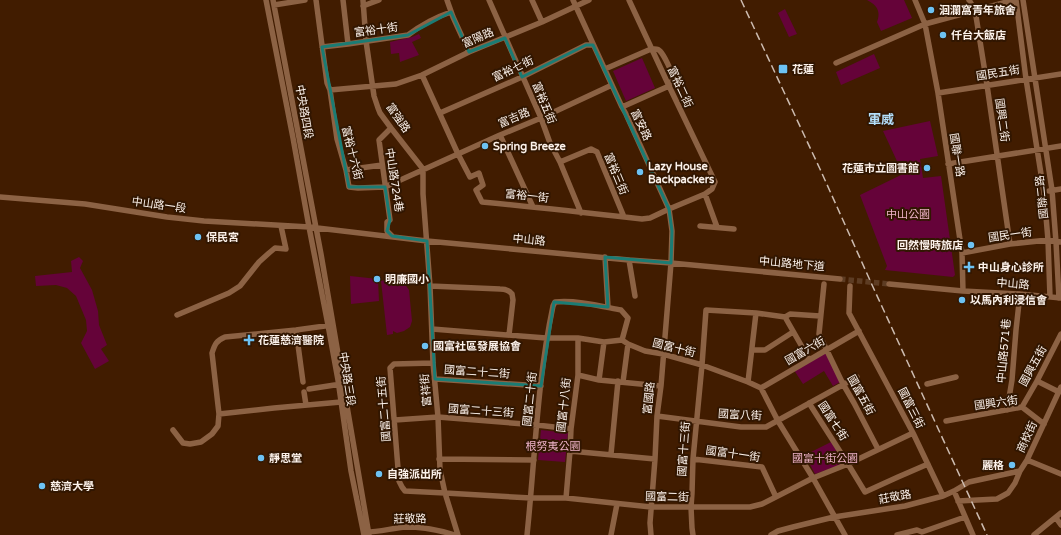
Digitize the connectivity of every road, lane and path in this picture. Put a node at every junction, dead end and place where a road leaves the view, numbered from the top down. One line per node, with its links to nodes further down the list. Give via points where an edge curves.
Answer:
1 (266, 0): 71 (street, 中央路四段)
2 (305, 0): 16 (street)
3 (316, 0): 27 (street, 富裕十六街)
4 (343, 0): 25 (street)
5 (379, 0): 17 (street)
6 (447, 0): 20 (street)
7 (489, 0): 23 (street, 富裕五街)
8 (532, 0): 21 (street)
9 (573, 0): 18 (street, 富安路)
10 (589, 0): 18 (street, 富陽路)
11 (629, 0): 28 (street)
12 (914, 0): 22 (street, 國聯一路)
13 (969, 0): 19 (street, 國興二街)
14 (1015, 0): 19 (street); 36 (street, 國聯二路)
15 (1024, 0): 35 (street, 國聯二路)
16 (274, 2): 73 (street, 中央路四段)
17 (363, 3): 24 (street, 富強路)
18 (576, 6): 21 (street, 富陽路); 26 (street, 富安路)
19 (975, 10): 22 (street); 38 (street, 國興二街)
20 (451, 12): 24 (street, 富裕十街, via 439,16 408,35); 29 (street)
21 (542, 22): 23 (street, 富陽路)
22 (925, 24): 30 (street); 42 (street, 國聯一路)
23 (505, 38): 29 (street, 富陽路); 34 (street, 富裕五街)
24 (366, 41): 25 (street, 富裕十街); 40 (street, 富強路)
25 (348, 44): 27 (street, 富裕十街)
26 (593, 45): 31 (street, 富安路); 34 (street, 富裕七街, via 586,45)
27 (322, 47): 41 (street, 富裕十六街)
28 (651, 49): 31 (street); 39 (street, via 657,48 661,51 673,76)
29 (469, 52): 33 (street, 富陽路)
30 (836, 63)
31 (605, 69): 37 (street, 富安路)
32 (1061, 74): 35 (street, 國民五街)
33 (422, 75): 40 (street, 富陽路, via 396,84); 44 (street, 富裕一街)
34 (522, 77): 44 (street, 富裕七街); 45 (street, 富裕五街)
35 (1034, 78): 36 (street, 國民五街); 49 (street, 國聯二路)
36 (1026, 79): 38 (street, 國民五街); 50 (street, 國聯二路)
37 (612, 85): 43 (street, 富安路); 45 (street, 富吉路)
38 (987, 85): 42 (street, 國民五街); 52 (street, 國興二街)
39 (668, 86): 43 (street); 58 (street, 富裕二街)
40 (373, 87): 41 (street); 46 (street, 富強路, via 380,113)
41 (330, 90): 57 (street, 富裕十六街, via 337,139)
42 (938, 93): 54 (street, 國聯一路)
43 (622, 107): 66 (street, 富安路)
44 (440, 113): 51 (street, 富裕一街)
45 (541, 118): 47 (street, 富吉路); 53 (street, 富裕五街)
46 (391, 128): 55 (street, 中山路724巷, via 379,140); 56 (street, 富強路)
47 (500, 135): 51 (street, 富吉路); 65 (street)
48 (1061, 146): 49 (street)
49 (1046, 149): 50 (street); 61 (street, 國聯二路)
50 (1038, 150): 52 (street); 62 (street, 國聯二路)
51 (458, 154): 56 (street, 富吉路); 65 (street, 富裕一街, via 470,177 480,173 483,185 476,190 482,202)
52 (998, 157): 54 (street); 79 (street, 國興二街)
53 (560, 162): 67 (street, 富裕五街); 68 (street, 富裕三街, via 591,149 597,152)
54 (948, 164): 80 (street, 國聯一路)
55 (382, 165): 57 (street); 59 (street, 中山路724巷)
56 (423, 169): 59 (street, 富裕十六街); 77 (street)
57 (346, 170): 59 (street, 富裕十六街, via 348,187)
58 (715, 182): 63 (street, 富裕一街, via 712,189)
59 (385, 187): 75 (street, 中山路724巷, via 390,220 387,222 387,231)
60 (1061, 189): 61 (street)
61 (1052, 190): 62 (street); 78 (street, 國聯二路)
62 (1044, 193): 76 (street, 國聯二路)
63 (705, 194): 66 (street, 富裕一街); 72 (street)
64 (0, 198): 69 (street, 中山路一段, via 91,205 204,221)
65 (533, 206): 67 (street, 富裕一街)
66 (668, 209): 68 (street, 富裕一街, via 646,219); 83 (street, 富安路, via 672,232)
67 (581, 213): 68 (street, 富裕一街)
68 (624, 217)
69 (281, 226): 71 (street, 中山路一段); 97 (street, via 286,249 275,248 268,253 240,286 229,293)
70 (700, 226): 72 (street)
71 (309, 227): 73 (street, 中山路一段); 100 (street, 中央路三段)
72 (717, 227): 74 (street)
73 (316, 228): 75 (street, 中山路); 100 (street, 中央路三段)
74 (734, 228)
75 (392, 236): 77 (street, 中山路)
76 (1048, 240): 78 (street, 國民一街); 79 (street, 國民一街); 93 (street, 國聯二路)
77 (426, 241): 81 (street, 中山路); 88 (street, 富祥街)
78 (1059, 242): 94 (street, 國聯二路)
79 (1010, 244): 80 (street, 國民一街)
80 (962, 253): 90 (street, 國聯一路)
81 (605, 257): 82 (street, 中山路); 95 (street)
82 (628, 260): 83 (street, 中山路); 92 (street)
83 (671, 262): 84 (street, 中山路); 115 (street, 富國路)
84 (742, 270): 85 (street, 中山路地下道)
85 (840, 279)
86 (824, 284): 98 (street, 國富五街)
87 (889, 284): 90 (street)
88 (430, 286): 102 (street, 富祥街); 106 (street, via 506,289 512,294 513,300)
89 (850, 286): 103 (street, 國富三街, via 849,313)
90 (963, 291): 91 (street, 中山路)
91 (1020, 294): 93 (street, 中山路); 139 (street, 中山路571巷)
92 (635, 296)
93 (1050, 297): 94 (street, 中山路)
94 (1060, 298)
95 (608, 307): 107 (street, 國富二十街, via 555,302); 109 (street, via 621,310 628,318)
96 (756, 313): 99 (street); 113 (street); 118 (street, 國富十三街, via 706,310)
97 (177, 315)
98 (820, 316): 99 (street, via 790,314); 114 (street, 國富五街, via 819,334)
99 (785, 317): 104 (street)
100 (330, 325): 101 (street); 128 (street, 中央路三段)
101 (296, 330): 125 (street); 140 (street, via 225,337 217,341 212,353)
102 (432, 330): 106 (street); 117 (street, 富祥街)
103 (859, 330): 114 (street, 國富六街); 151 (street, 國富三街)
104 (793, 332): 113 (street, via 765,350); 116 (street)
105 (1061, 334): 112 (street, 國興五街)
106 (509, 335): 107 (street)
107 (546, 338): 108 (street); 131 (street, 國富二十街)
108 (578, 338): 110 (street); 119 (street, 國富十八街)
109 (622, 340): 110 (street); 111 (street, 國富十街)
110 (604, 342): 123 (street)
111 (628, 344): 115 (street, 國富十街, via 645,351); 126 (street)
112 (1058, 347): 124 (street, 國興五街)
113 (752, 350): 127 (street)
114 (827, 350): 116 (street, 國富六街); 129 (street, 國富五街)
115 (663, 354): 118 (street, 國富十街); 132 (street, 富國路)
116 (809, 359): 133 (street, 國富六街)
117 (433, 363): 122 (street, 富祥街); 143 (street, 國富二十五街, via 392,365 390,368)
118 (702, 365): 127 (street, 國富十街); 146 (street, 國富十三街)
119 (578, 375): 123 (street); 149 (street, 國富十八街)
120 (956, 376): 130 (street)
121 (857, 377): 129 (street, 國富八街)
122 (435, 379): 131 (street, 國富二十二街); 142 (street, 富祥街)
123 (599, 380): 126 (street)
124 (1037, 381): 134 (street); 138 (street, 國興五街)
125 (303, 382)
126 (620, 382): 132 (street); 154 (street)
127 (748, 382): 133 (street, 國富十街)
128 (341, 384): 135 (street, 中央路三段); 137 (street, via 306,390); 181 (street, 中央路三段)
129 (842, 384): 136 (street, 國富八街); 152 (street, 國富五街)
130 (927, 384)
131 (541, 386): 148 (street, 國富二十街)
132 (661, 386): 141 (street, 富國路)
133 (761, 388): 144 (street)
134 (1060, 390): 147 (street, 商校街)
135 (341, 402): 137 (street); 181 (street, 中央路三段, via 351,471)
136 (809, 403): 144 (street, 國富八街); 160 (street, 國富七街)
137 (306, 405): 140 (street)
138 (1022, 407): 139 (street, 國興六街); 147 (street, 國興六街)
139 (1007, 410): 145 (street, 國興六街)
140 (219, 414): 150 (street, via 218,426 201,442 183,443)
141 (657, 416): 146 (street, 國富八街); 156 (street, 富國路)
142 (438, 418): 143 (street, 國富二十三街); 148 (street, 國富二十三街); 155 (street, 富祥街)
143 (395, 420): 166 (street, 國富二十五街, via 399,481)
144 (778, 421): 146 (street, 國富八街, via 766,427); 164 (street)
145 (946, 421)
146 (696, 422): 157 (street, 國富十三街)
147 (1044, 424): 159 (street, 商校街)
148 (537, 425): 149 (street, 國富二十三街); 158 (street, 國富二十街)
149 (571, 429): 153 (street, 國富十八街)
150 (174, 430)
151 (913, 433): 152 (street, 國富二街); 161 (street, 國富三街)
152 (878, 449): 160 (street, 國富二街)
153 (570, 451): 154 (street); 171 (street, 國富十八街)
154 (611, 454): 156 (street)
155 (439, 459): 158 (street); 167 (street, 富祥街)
156 (655, 459): 174 (street, 富國路)
157 (692, 459): 169 (street, 國富十一街, via 762,467); 175 (street, 國富十三街)
158 (534, 460): 170 (street, 國富二十街)
159 (1027, 460): 162 (street, 商校街); 163 (street)
160 (848, 464): 161 (street, 國富七街, via 865,492); 164 (street, 國富二街)
161 (928, 464): 168 (street, 國富三街)
162 (1020, 471): 165 (street, 莊敬路, via 969,482); 172 (street, 商校街, via 1008,493 997,499)
163 (1061, 474)
164 (813, 478): 169 (street, 國富二街); 177 (street)
165 (954, 491): 168 (street, 莊敬路); 172 (street)
166 (405, 492): 167 (street, 國富二街)
167 (445, 492): 170 (street, 國富二街); 182 (street, 富祥街)
168 (943, 496): 177 (street, 莊敬路, via 905,506)
169 (776, 497): 175 (street, 國富二街, via 750,507)
170 (531, 498): 171 (street, 國富二街); 183 (street, 國富二十街)
171 (566, 498): 173 (street, 國富二街)
172 (958, 501): 178 (street)
173 (617, 504): 174 (street, 國富二街); 184 (street)
174 (651, 507): 175 (street, 國富二街); 185 (street, 富國路)
175 (691, 507): 186 (street, 國富十三街)
176 (1061, 513): 179 (street)
177 (834, 517): 187 (street, 莊敬路); 188 (street)
178 (965, 517): 189 (street, via 922,532 917,530); 190 (street)
179 (1056, 518): 180 (street); 191 (street)
180 (1061, 525)
181 (366, 534): 182 (street, 莊敬路, via 406,527)
182 (456, 535)
183 (527, 535)
184 (611, 535)
185 (651, 535)
186 (693, 535)
187 (771, 535)
188 (845, 535)
189 (897, 535)
190 (973, 535)
191 (1034, 535)

